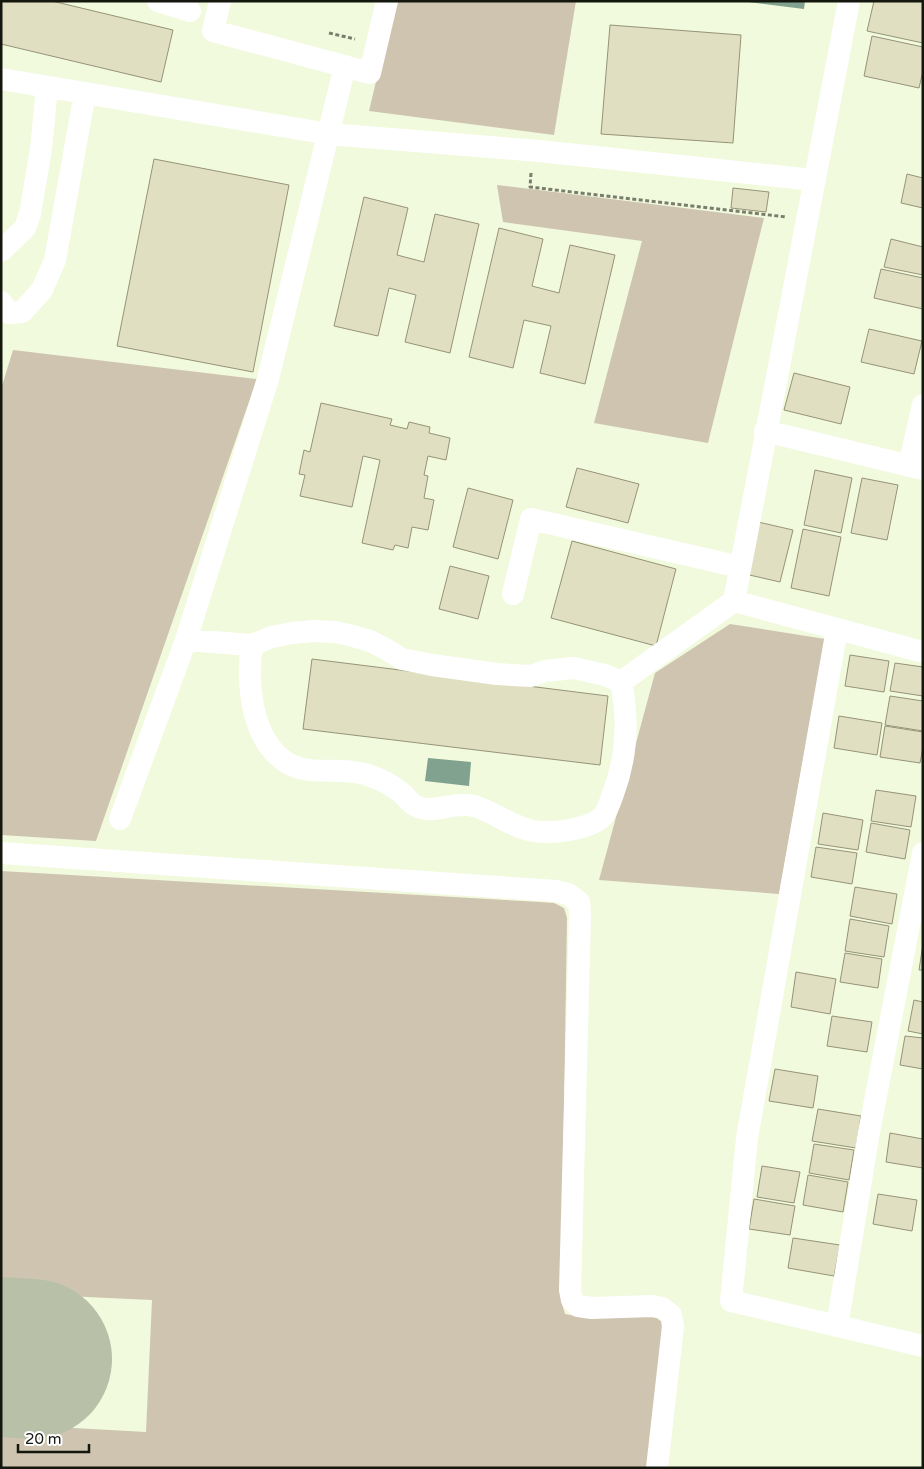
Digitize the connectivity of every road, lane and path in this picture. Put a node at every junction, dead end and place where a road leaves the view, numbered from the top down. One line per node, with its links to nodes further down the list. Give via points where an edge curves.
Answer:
1 (158, 1): 5 (street)
2 (220, 1): 6 (street, via 213,31)
3 (387, 1): 6 (street, via 370,72)
4 (849, 1): 12 (street)
5 (190, 11)
6 (346, 66): 10 (street)
7 (1, 79): 8 (street)
8 (47, 87): 9 (street); 14 (street, via 30,214 25,228)
9 (85, 93): 10 (street); 15 (street, via 56,260 42,290 22,312)
10 (329, 134): 11 (street); 23 (street, via 268,379)
11 (536, 151): 12 (street); 13 (path, via 530,187)
12 (814, 180): 13 (street)
13 (806, 219): 17 (street)
14 (1, 251)
15 (4, 313)
16 (923, 405): 18 (street)
17 (765, 431): 18 (street); 19 (street)
18 (916, 468)
19 (740, 567): 20 (street, via 531,519); 21 (street)
20 (513, 594)
21 (734, 601): 22 (street); 26 (street)
22 (837, 628): 25 (street); 30 (street, via 747,1138 731,1301)
23 (186, 640): 24 (street); 27 (street)
24 (252, 645): 26 (street, via 292,633 335,632 370,641 402,659 432,665 531,676 574,668); 26 (street, via 249,682 254,708 266,741 285,762 307,771 341,770 367,775 426,810 470,805 516,826 550,833 586,826 602,817 612,798 625,752 627,719)
25 (923, 652)
26 (621, 682)
27 (120, 819)
28 (1, 853): 32 (street, via 556,891 579,902 570,1290 572,1300 578,1306 652,1306 671,1315 673,1326)
29 (923, 853): 30 (street, via 869,1132)
30 (838, 1326): 31 (street)
31 (923, 1346)
32 (657, 1468)

